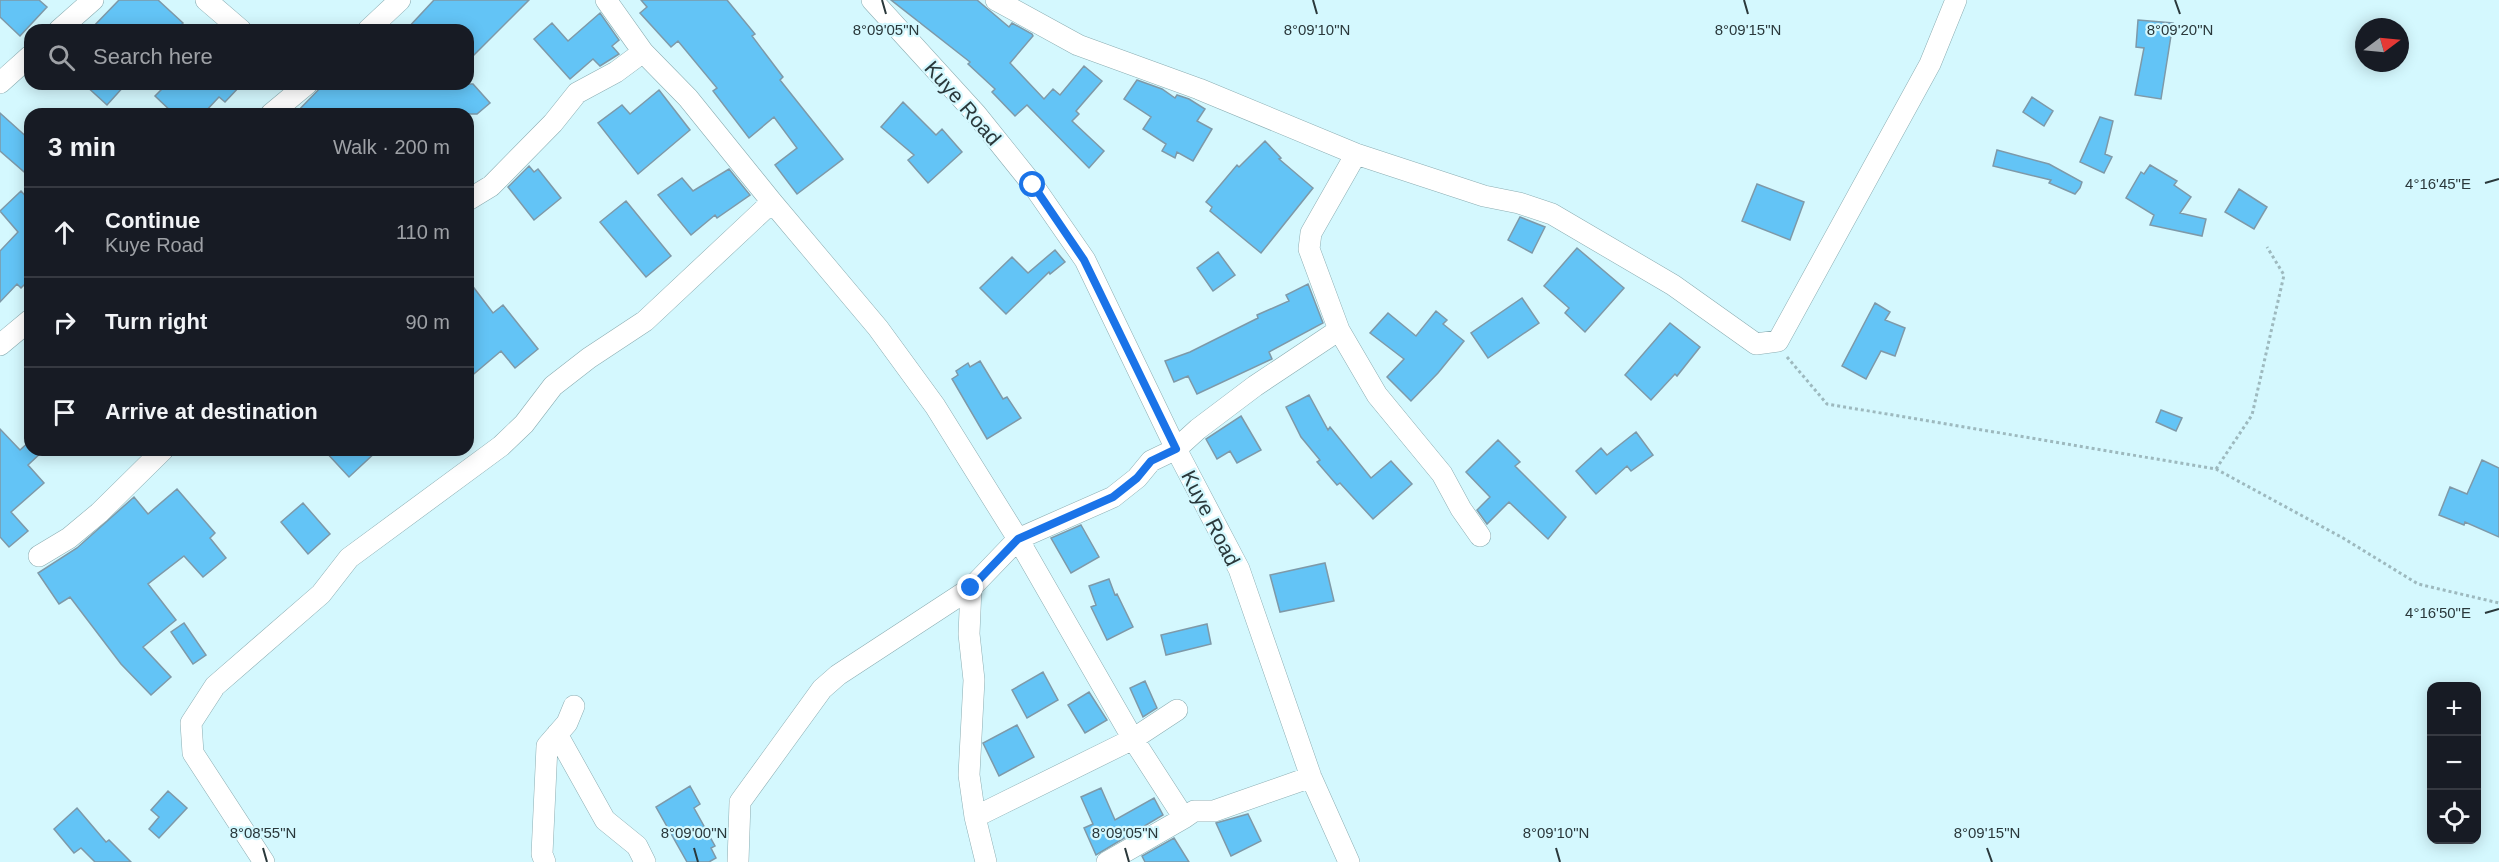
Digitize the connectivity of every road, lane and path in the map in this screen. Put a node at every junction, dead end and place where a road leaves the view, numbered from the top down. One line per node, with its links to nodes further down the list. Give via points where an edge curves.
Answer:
1 (93, 0): 8 (street)
2 (206, 0): 9 (street)
3 (400, 0): 10 (street)
4 (606, 0): 11 (street)
5 (872, 0): 24 (street, Kuye Road, via 976,114 1072,242)
6 (996, 0): 16 (street, via 1078,45 1199,89)
7 (1956, 0): 16 (street, via 1930,64 1778,341 1756,344 1673,285 1552,214)
8 (66, 24)
9 (234, 24)
10 (374, 24)
11 (644, 52): 17 (street, via 577,93 491,186); 18 (street, via 688,98)
12 (24, 61): 13 (street)
13 (0, 83)
14 (298, 90): 15 (street)
15 (279, 108)
16 (1356, 154): 21 (street, via 1311,233 1309,249)
17 (474, 196)
18 (772, 202): 28 (street, via 879,328 935,406); 39 (street, via 645,321 553,386 501,446 349,558 321,594 215,686 191,723 193,753)
19 (2267, 247): 26 (path, via 2284,275 2270,340 2252,415)
20 (24, 325): 22 (street)
21 (1339, 330): 24 (street, via 1255,386); 27 (street, via 1377,395 1442,474)
22 (0, 345)
23 (1784, 352): 26 (path, via 1827,404)
24 (1176, 449): 28 (street, via 1151,461 1113,497); 36 (street, Kuye Road, via 1239,569)
25 (157, 456): 29 (street, via 99,513)
26 (2216, 469): 31 (path, via 2418,584)
27 (1480, 536)
28 (1018, 539): 30 (street); 35 (street)
29 (39, 556)
30 (971, 588): 37 (street, via 969,634 974,680 969,775); 42 (street, via 822,689 740,802)
31 (2499, 603)
32 (574, 706): 34 (street)
33 (1177, 710): 35 (street)
34 (557, 735): 40 (street, via 547,746 542,854); 41 (street, via 605,820 637,846)
35 (1133, 740): 37 (street); 38 (street)
36 (1311, 777): 38 (street, via 1214,811 1194,811); 45 (street, Kuye Road)
37 (975, 817): 43 (street)
38 (1184, 818): 44 (street)
39 (264, 862)
40 (545, 862)
41 (645, 862)
42 (738, 862)
43 (986, 862)
44 (1107, 862)
45 (1349, 862)

